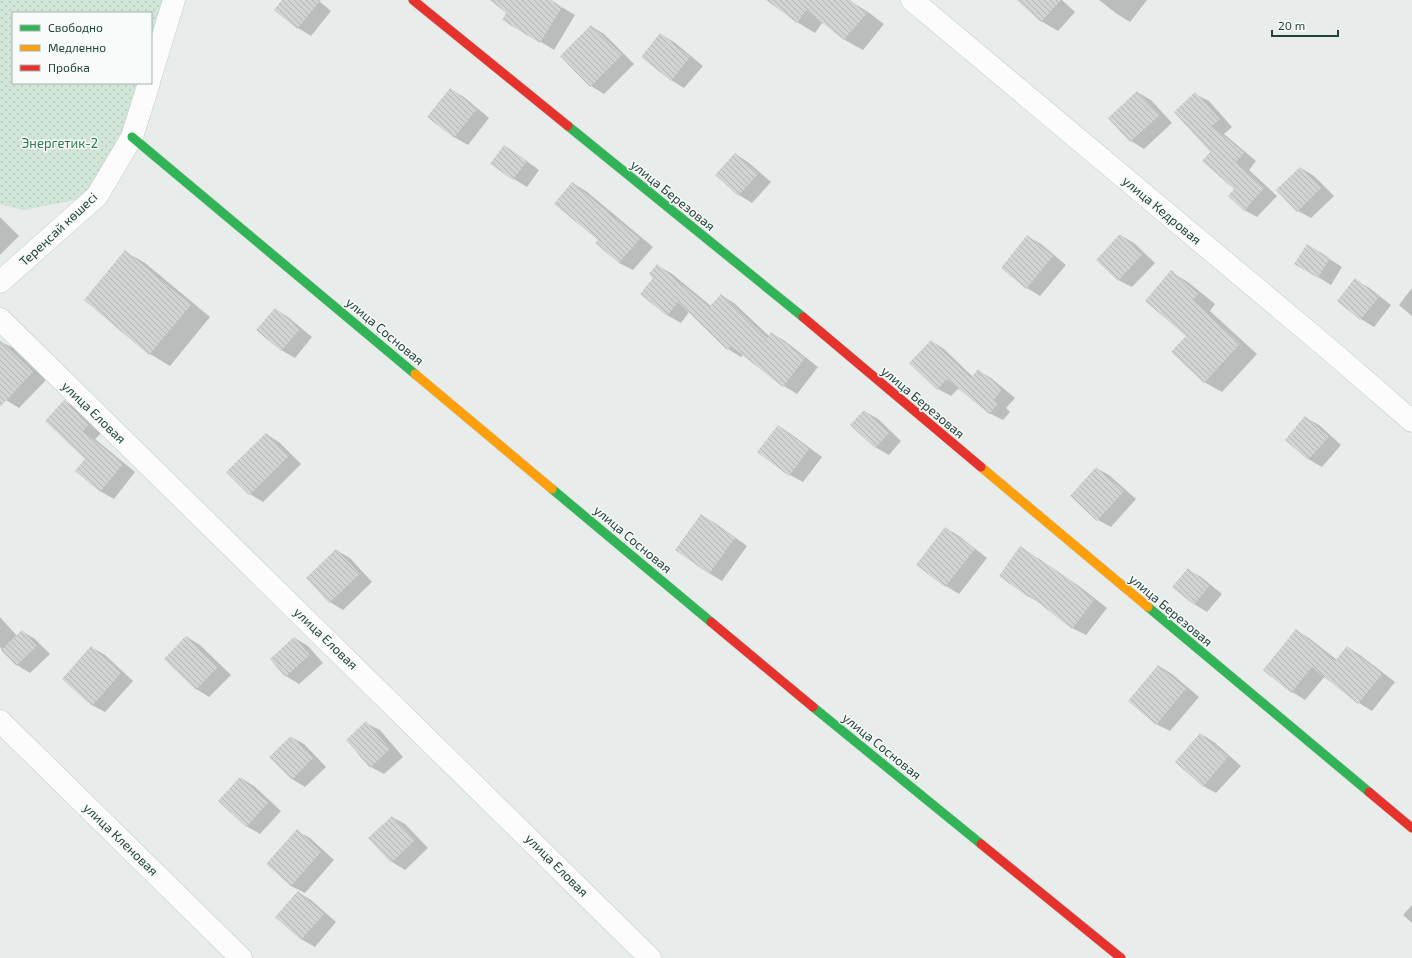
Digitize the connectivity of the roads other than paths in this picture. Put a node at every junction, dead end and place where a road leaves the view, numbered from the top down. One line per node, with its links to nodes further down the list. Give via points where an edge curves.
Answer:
1 (174, 0): 4 (street)
2 (413, 0): 11 (street, улица Березовая, via 793,310)
3 (912, 0): 9 (street, улица Кедровая)
4 (152, 72)
5 (149, 84): 6 (street, Тереңсай көшесі)
6 (132, 137): 7 (street, Тереңсай көшесі, via 97,196); 14 (street, улица Сосновая, via 799,695)
7 (0, 282)
8 (0, 319): 13 (street, улица Еловая)
9 (1412, 420)
10 (0, 721): 12 (street, улица Кленовая)
11 (1412, 828)
12 (241, 958)
13 (650, 958)
14 (1121, 958)

